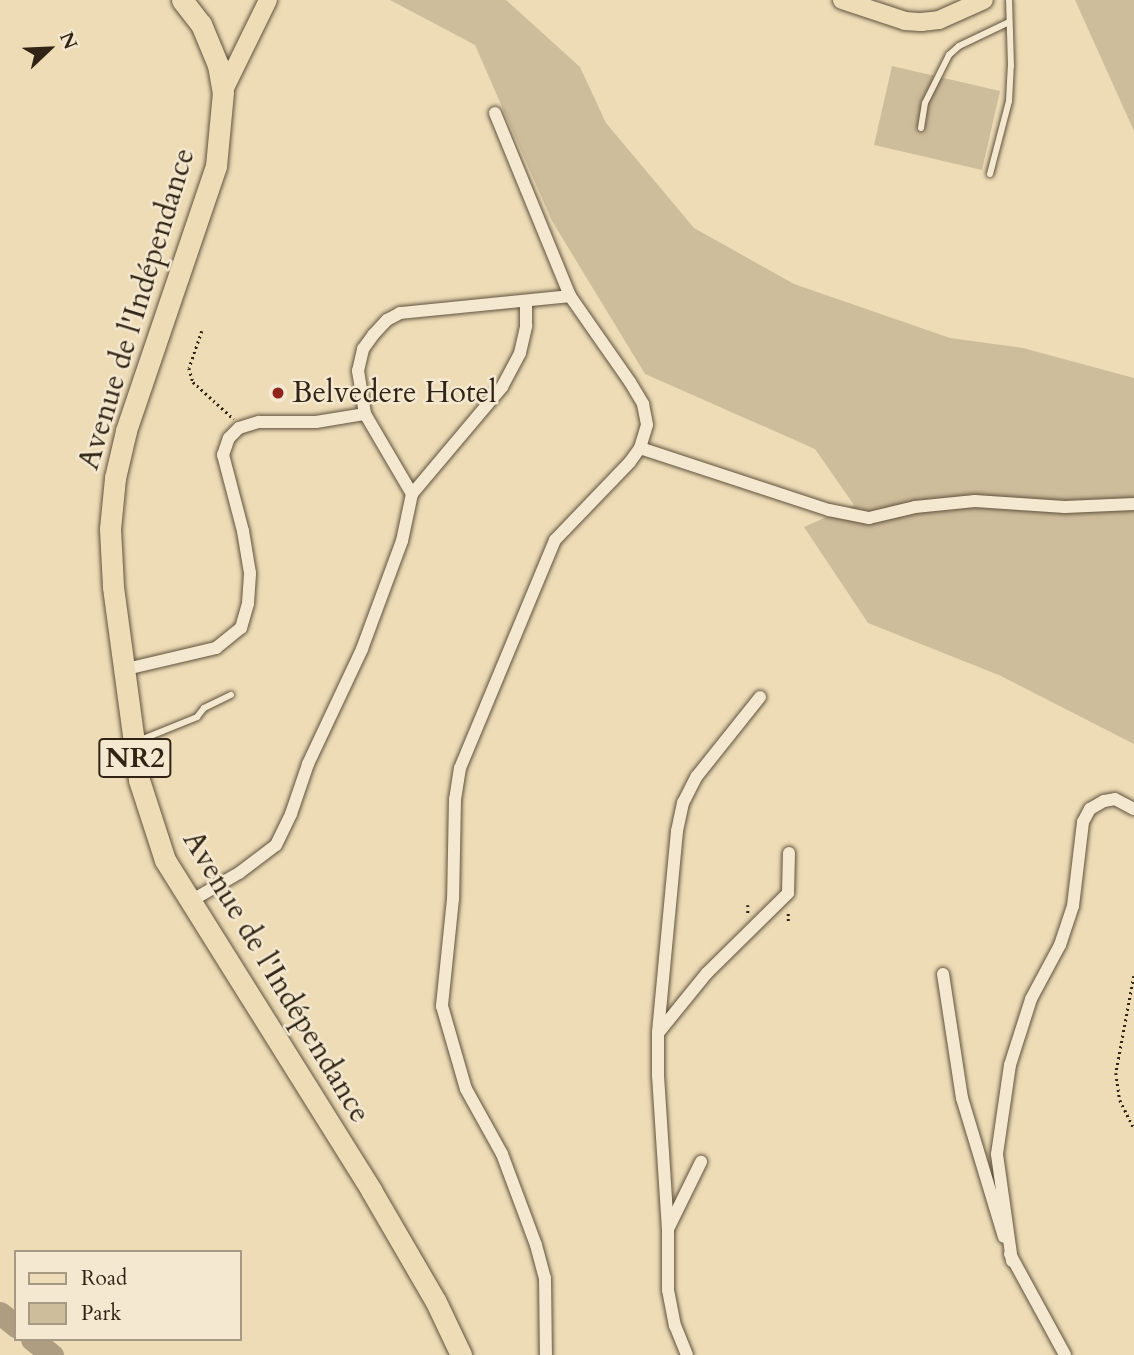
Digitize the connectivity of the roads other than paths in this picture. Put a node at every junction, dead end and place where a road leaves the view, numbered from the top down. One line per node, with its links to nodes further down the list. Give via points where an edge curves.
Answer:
1 (182, 0): 7 (highway, Avenue de l'Indépendance / NR2, via 201,24 218,65)
2 (268, 0): 7 (main road)
3 (842, 0): 4 (main road, via 921,22 939,20)
4 (984, 0)
5 (1009, 0): 6 (lane)
6 (1009, 22): 9 (lane, via 949,55 925,103); 10 (lane, via 1009,101)
7 (223, 92): 17 (highway, Avenue de l'Indépendance / NR2, via 216,166 126,431 115,478 110,529)
8 (495, 113): 11 (street)
9 (921, 128)
10 (990, 174)
11 (570, 296): 12 (street); 14 (street, via 643,404 647,425)
12 (526, 302): 13 (street, via 428,308 387,320 363,349 358,371); 15 (street, via 520,353 502,387)
13 (365, 414): 15 (street); 17 (street, via 316,422 260,422 239,428 229,438 223,455 250,573 241,628 216,648)
14 (640, 448): 16 (street, via 829,510 869,518 915,506 975,501 1065,507); 30 (street, via 555,540 460,768 454,799 453,900 442,1006 466,1089 502,1154 536,1245 545,1278)
15 (412, 494): 23 (street, via 402,541 362,649 276,845)
16 (1134, 504)
17 (122, 670): 20 (highway, Avenue de l'Indépendance / NR2)
18 (231, 695): 20 (lane, via 204,708 197,717)
19 (760, 697): 25 (street, via 697,776 683,803)
20 (132, 741): 23 (highway, Avenue de l'Indépendance / NR2, via 139,780 165,860)
21 (1134, 809): 28 (street, via 1115,799 1104,801 1090,809 1083,822 1073,906 1060,945 1031,999 1010,1065 998,1154)
22 (789, 853): 25 (street, via 788,893 708,973)
23 (189, 902): 29 (highway, Avenue de l'Indépendance / NR2, via 371,1190)
24 (943, 974): 28 (street, via 962,1098)
25 (659, 1032): 27 (street)
26 (701, 1162): 27 (street)
27 (668, 1230): 31 (street, via 668,1290)
28 (1012, 1261): 32 (street)
29 (461, 1355)
30 (546, 1355)
31 (687, 1355)
32 (1065, 1355)

